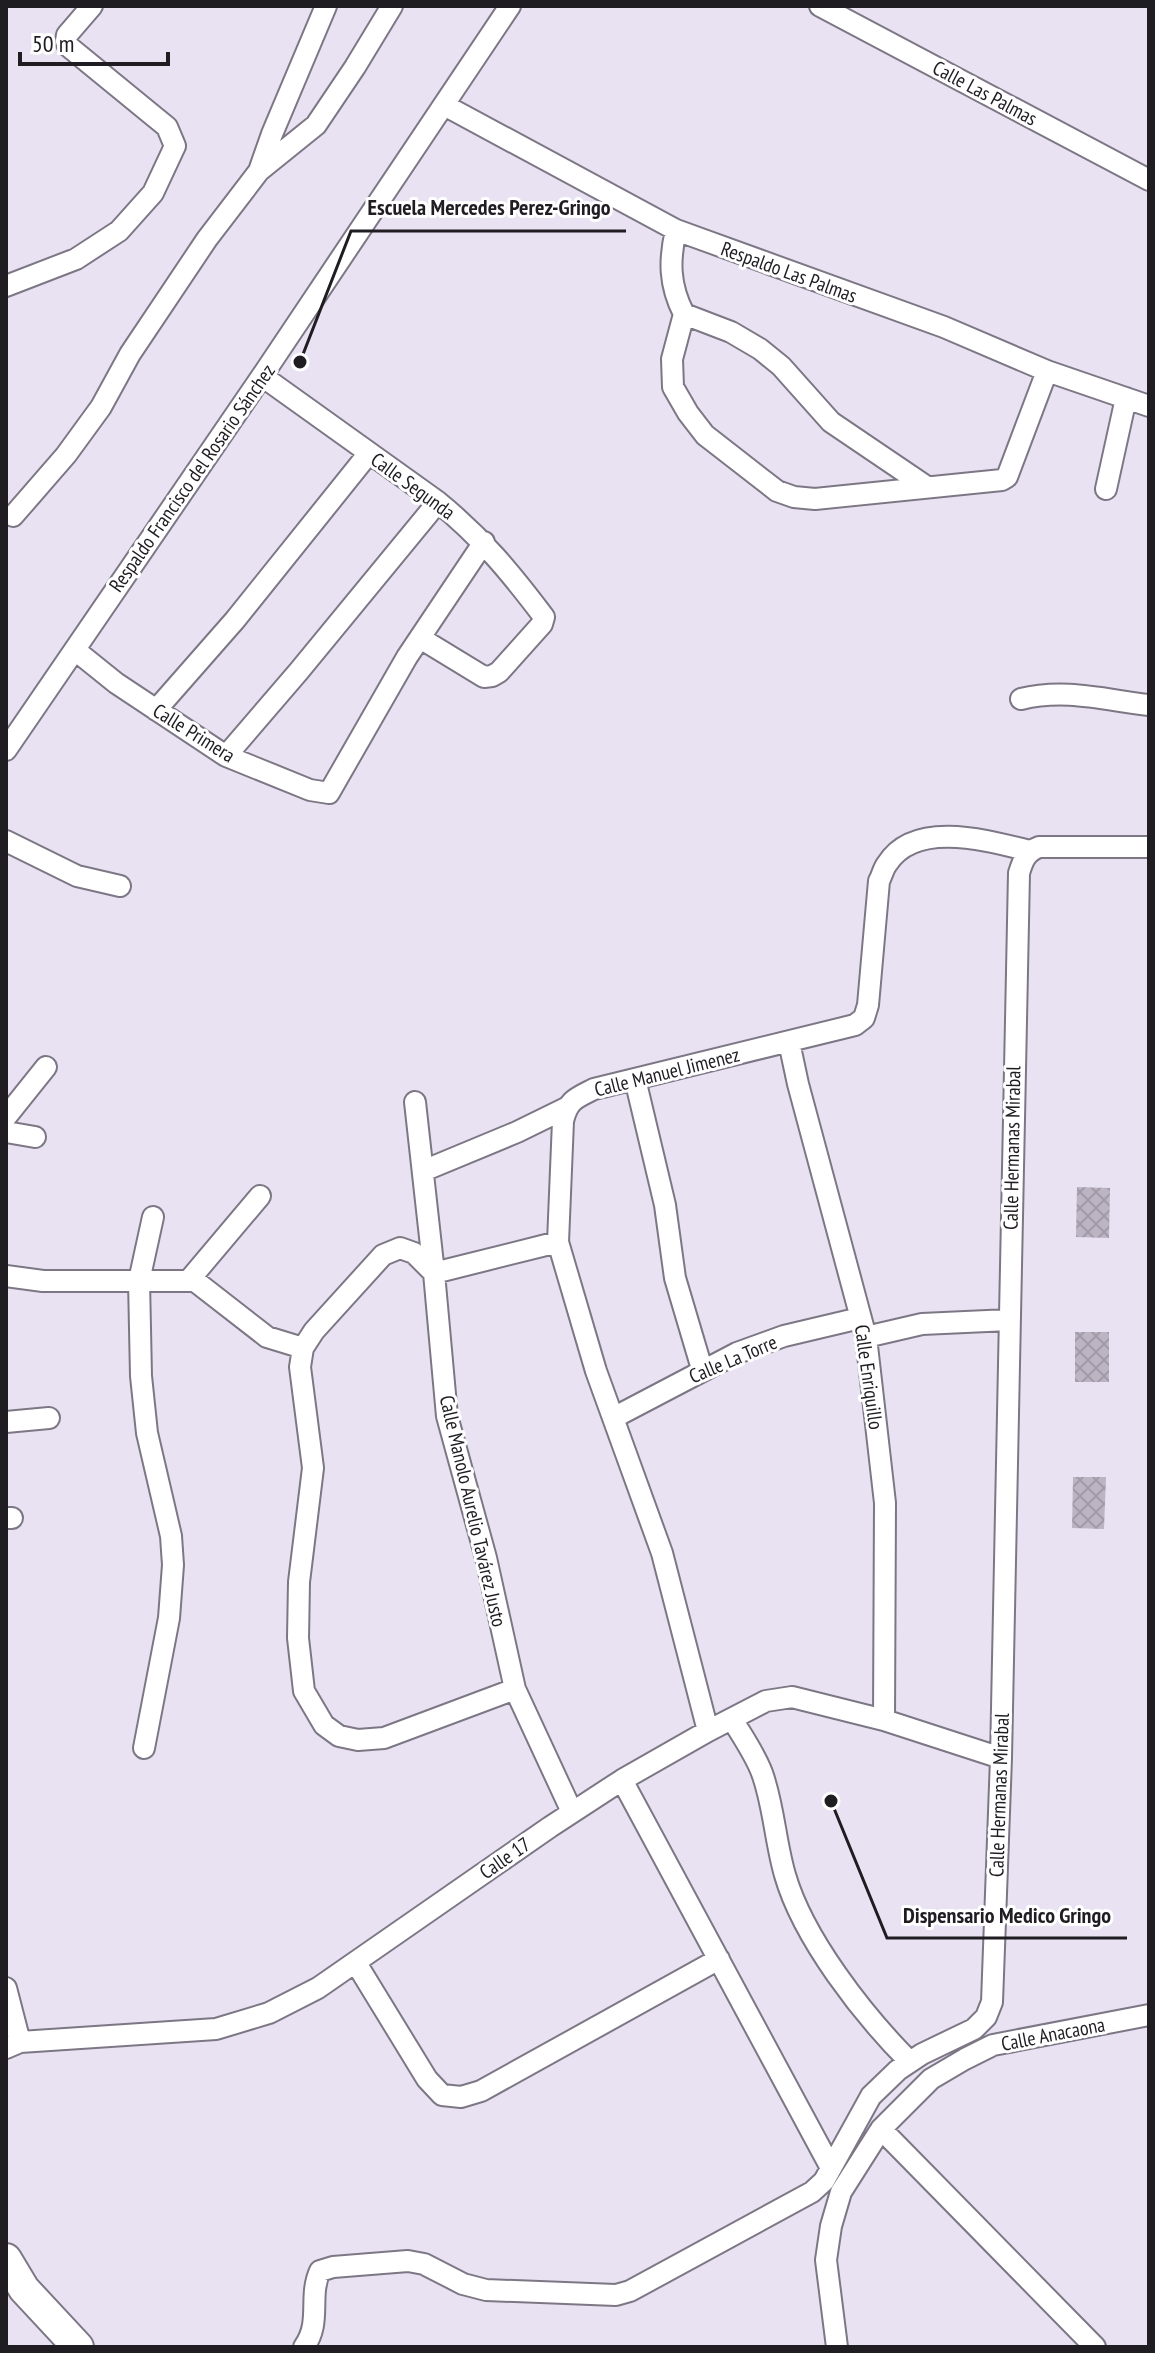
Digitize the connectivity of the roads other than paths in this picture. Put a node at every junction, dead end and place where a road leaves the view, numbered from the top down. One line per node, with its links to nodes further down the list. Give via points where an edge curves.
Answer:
1 (326, 6): 7 (street)
2 (392, 6): 7 (street, via 316,125)
3 (510, 6): 6 (street, Respaldo Francisco del Rosario Sánchez)
4 (820, 6): 8 (street, Calle Las Palmas)
5 (85, 9): 10 (street, via 67,35 68,46 167,127 175,146 153,193 119,231 76,259)
6 (444, 105): 9 (street, Respaldo Las Palmas); 13 (street, Respaldo Francisco del Rosario Sánchez)
7 (259, 171): 20 (street, via 130,354 101,407)
8 (1149, 180)
9 (676, 230): 11 (street, via 670,257); 12 (street, Respaldo Las Palmas, via 944,327)
10 (6, 286)
11 (684, 314): 17 (street, via 760,349 831,422); 17 (street, via 672,359 673,387 705,435 765,484 815,499)
12 (1047, 371): 14 (street, Respaldo Las Palmas); 17 (street, via 1007,477)
13 (262, 376): 16 (street, Calle Segunda); 23 (street, Respaldo Francisco del Rosario Sánchez)
14 (1126, 398): 15 (street, Respaldo Las Palmas); 18 (street)
15 (1149, 406)
16 (369, 453): 19 (street, Calle Segunda); 26 (street)
17 (927, 487)
18 (1106, 489)
19 (438, 502): 21 (street, Calle Segunda); 28 (street)
20 (13, 516)
21 (484, 542): 22 (street); 22 (street, Calle Segunda, via 544,617 542,624 499,672 484,677)
22 (420, 638): 28 (street, Calle Primera, via 332,790 310,790)
23 (75, 650): 26 (street, Calle Primera); 27 (street, Respaldo Francisco del Rosario Sánchez)
24 (1021, 699): 25 (street, via 1042,693 1093,695)
25 (1149, 705)
26 (156, 710): 28 (street, Calle Primera)
27 (6, 750)
28 (226, 756)
29 (6, 841): 32 (street, via 77,876)
30 (1149, 847): 31 (street, via 1039,847)
31 (1027, 855): 33 (street, Calle Manuel Jimenez, via 989,841 941,836 907,845 887,862 879,881 864,1018); 49 (street, Calle Hermanas Mirabal, via 1019,873)
32 (120, 886)
33 (789, 1042): 35 (street, Calle Manuel Jimenez); 50 (street, Calle Enriquillo)
34 (46, 1067): 38 (street)
35 (635, 1079): 37 (street, Calle Manuel Jimenez, via 594,1089); 52 (street, via 665,1205 675,1278)
36 (415, 1102): 41 (street, Calle Manolo Aurelio Tavárez Justo)
37 (566, 1108): 41 (street, Calle Manuel Jimenez); 44 (street)
38 (6, 1117)
39 (6, 1132): 40 (street)
40 (35, 1137)
41 (423, 1171): 45 (street, Calle Manolo Aurelio Tavárez Justo)
42 (260, 1196): 47 (street)
43 (153, 1217): 48 (street)
44 (558, 1242): 45 (street); 54 (street)
45 (434, 1273): 51 (street, via 414,1253 400,1248 383,1255); 56 (street, Calle Manolo Aurelio Tavárez Justo, via 447,1416)
46 (6, 1276): 48 (street)
47 (190, 1279): 48 (street); 51 (street, via 269,1339)
48 (139, 1281): 60 (street, via 146,1419 173,1565 169,1618)
49 (1009, 1320): 50 (street, Calle La Torre); 61 (street, Calle Hermanas Mirabal)
50 (863, 1327): 52 (street, Calle La Torre, via 784,1336); 58 (street, Calle Enriquillo, via 885,1503)
51 (303, 1348): 56 (street, via 300,1367 313,1468 298,1638 304,1691 324,1725 339,1736 384,1738)
52 (702, 1369): 54 (street, Calle La Torre)
53 (49, 1418): 55 (street)
54 (613, 1418): 59 (street, via 662,1553)
55 (6, 1422)
56 (515, 1689): 63 (street, Calle Manolo Aurelio Tavárez Justo)
57 (732, 1719): 58 (street, Calle 17, via 766,1701 792,1697); 59 (street, Calle 17); 69 (street, via 761,1771 785,1875 809,1929 851,1995)
58 (884, 1720): 61 (street, Calle 17)
59 (708, 1731): 62 (street, Calle 17)
60 (144, 1748)
61 (1001, 1758): 69 (street, Calle Hermanas Mirabal, via 992,2002 974,2029)
62 (622, 1780): 63 (street, Calle 17); 64 (street)
63 (572, 1812): 65 (street, Calle 17)
64 (719, 1959): 65 (street, via 481,2091 461,2097 442,2095 427,2079); 71 (street)
65 (356, 1963): 68 (street, Calle 17, via 269,2013 216,2029)
66 (6, 1988): 68 (street)
67 (1149, 2015): 70 (street, Calle Anacaona, via 993,2045 931,2079)
68 (13, 2045)
69 (910, 2062): 71 (street, Calle Hermanas Mirabal, via 871,2096)
70 (881, 2129): 76 (street, Calle Anacaona, via 841,2192 831,2226 826,2260); 77 (street)
71 (831, 2168): 75 (street, Calle Hermanas Mirabal, via 812,2192 616,2295 486,2290 408,2261 320,2271 313,2286 311,2337)
72 (6, 2259): 73 (main road)
73 (15, 2295): 74 (main road)
74 (78, 2347)
75 (304, 2347)
76 (837, 2347)
77 (1095, 2347)

